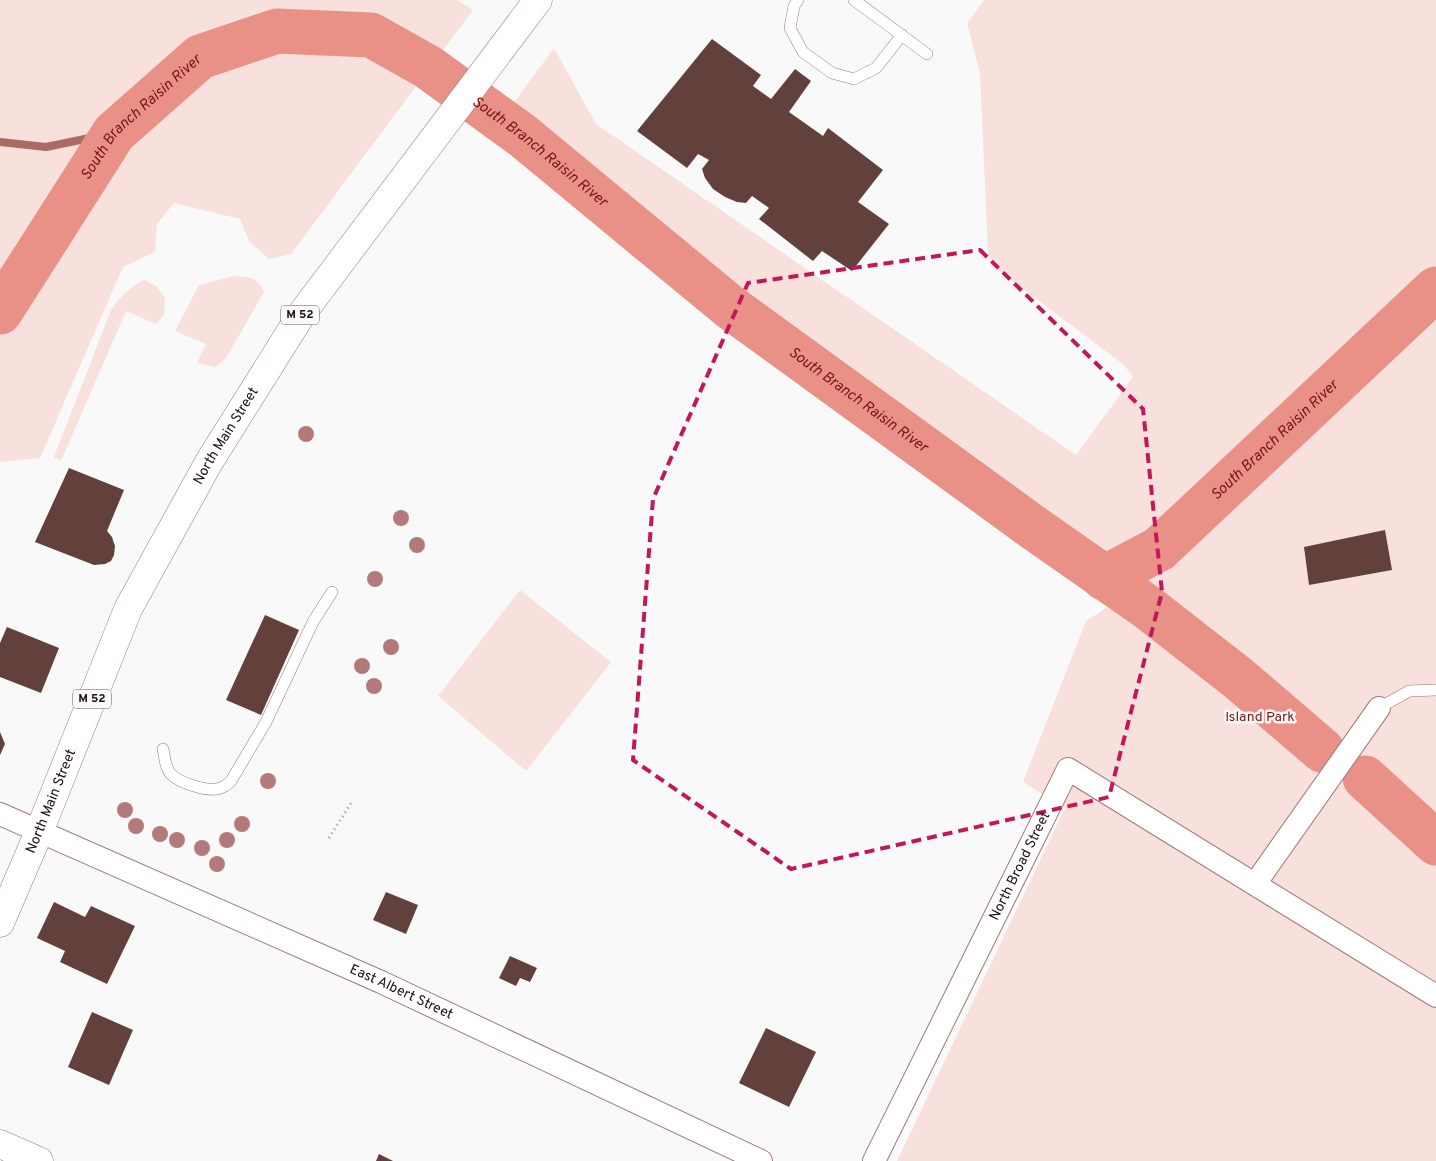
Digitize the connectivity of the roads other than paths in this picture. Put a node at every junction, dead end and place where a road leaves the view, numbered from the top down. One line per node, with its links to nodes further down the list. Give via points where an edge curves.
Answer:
1 (538, 0): 11 (main road, North Main Street / M 52, via 303,312 209,462 128,609)
2 (798, 0): 4 (lane, via 790,28 803,52 832,73 854,79 876,68)
3 (854, 0): 4 (lane)
4 (902, 35): 5 (lane)
5 (927, 54)
6 (332, 592): 9 (lane, via 313,622 266,722 231,782 215,790 190,785 171,775)
7 (1436, 690): 8 (lane, via 1409,692)
8 (1379, 708): 12 (street)
9 (163, 749)
10 (0, 814): 11 (street, East Albert Street)
11 (38, 832): 13 (main road, North Main Street / M 52); 17 (street, East Albert Street, via 381,982)
12 (1256, 884): 14 (street, North Broad Street); 18 (street, North Broad Street, via 1068,769)
13 (0, 923)
14 (1436, 996)
15 (0, 1144): 16 (main road)
16 (39, 1161)
17 (761, 1161)
18 (874, 1161)

